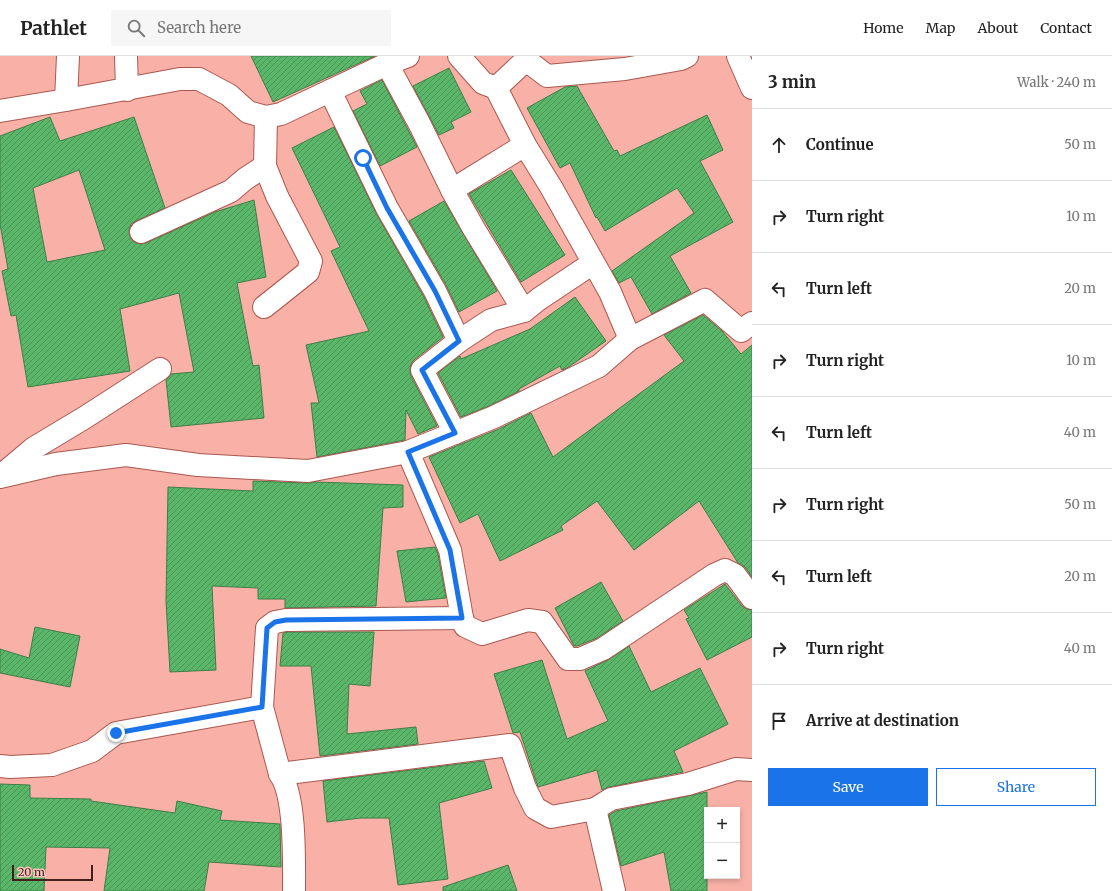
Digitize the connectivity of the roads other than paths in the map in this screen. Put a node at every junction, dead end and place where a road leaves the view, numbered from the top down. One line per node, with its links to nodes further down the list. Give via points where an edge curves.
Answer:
1 (68, 56): 12 (street)
2 (126, 56): 10 (street)
3 (408, 56): 7 (street)
4 (459, 56): 8 (street, via 483,83)
5 (687, 56): 8 (street, via 625,69 547,76 526,60)
6 (738, 56): 9 (street)
7 (387, 64): 11 (street); 17 (street)
8 (496, 88): 15 (street)
9 (752, 88)
10 (126, 90): 12 (street); 14 (street, via 180,79 199,79 229,95 248,112)
11 (330, 91): 14 (street, via 281,114); 24 (street, via 387,208 435,291)
12 (66, 100): 13 (street)
13 (0, 111)
14 (266, 117): 16 (street)
15 (525, 145): 17 (street); 19 (street)
16 (265, 166): 18 (street, via 231,191); 20 (street, via 277,196 311,261 308,272)
17 (452, 190): 21 (street)
18 (141, 232)
19 (593, 262): 21 (street); 23 (street, via 610,292)
20 (264, 307)
21 (524, 311): 24 (street, via 491,320)
22 (752, 323): 23 (street, via 741,330 705,300)
23 (630, 339): 26 (street, via 598,366)
24 (459, 341): 26 (street, via 422,370)
25 (160, 369): 28 (street, via 34,448)
26 (455, 433): 27 (street)
27 (408, 452): 28 (street, via 308,470 198,465 126,455 56,464); 30 (street, via 450,550)
28 (0, 477)
29 (752, 598): 30 (street, via 735,575 725,570 603,649 580,659 568,659 542,622 528,620 482,634 466,626)
30 (462, 618): 31 (street, via 275,622 267,628)
31 (262, 707): 32 (street, via 116,733 92,751 52,765); 34 (street)
32 (0, 766)
33 (752, 770): 35 (street, via 736,769 688,784 611,799)
34 (280, 774): 35 (street, via 510,745 535,808 551,817); 36 (street, via 285,781 291,807)
35 (595, 809): 37 (street)
36 (294, 891)
37 (614, 891)

